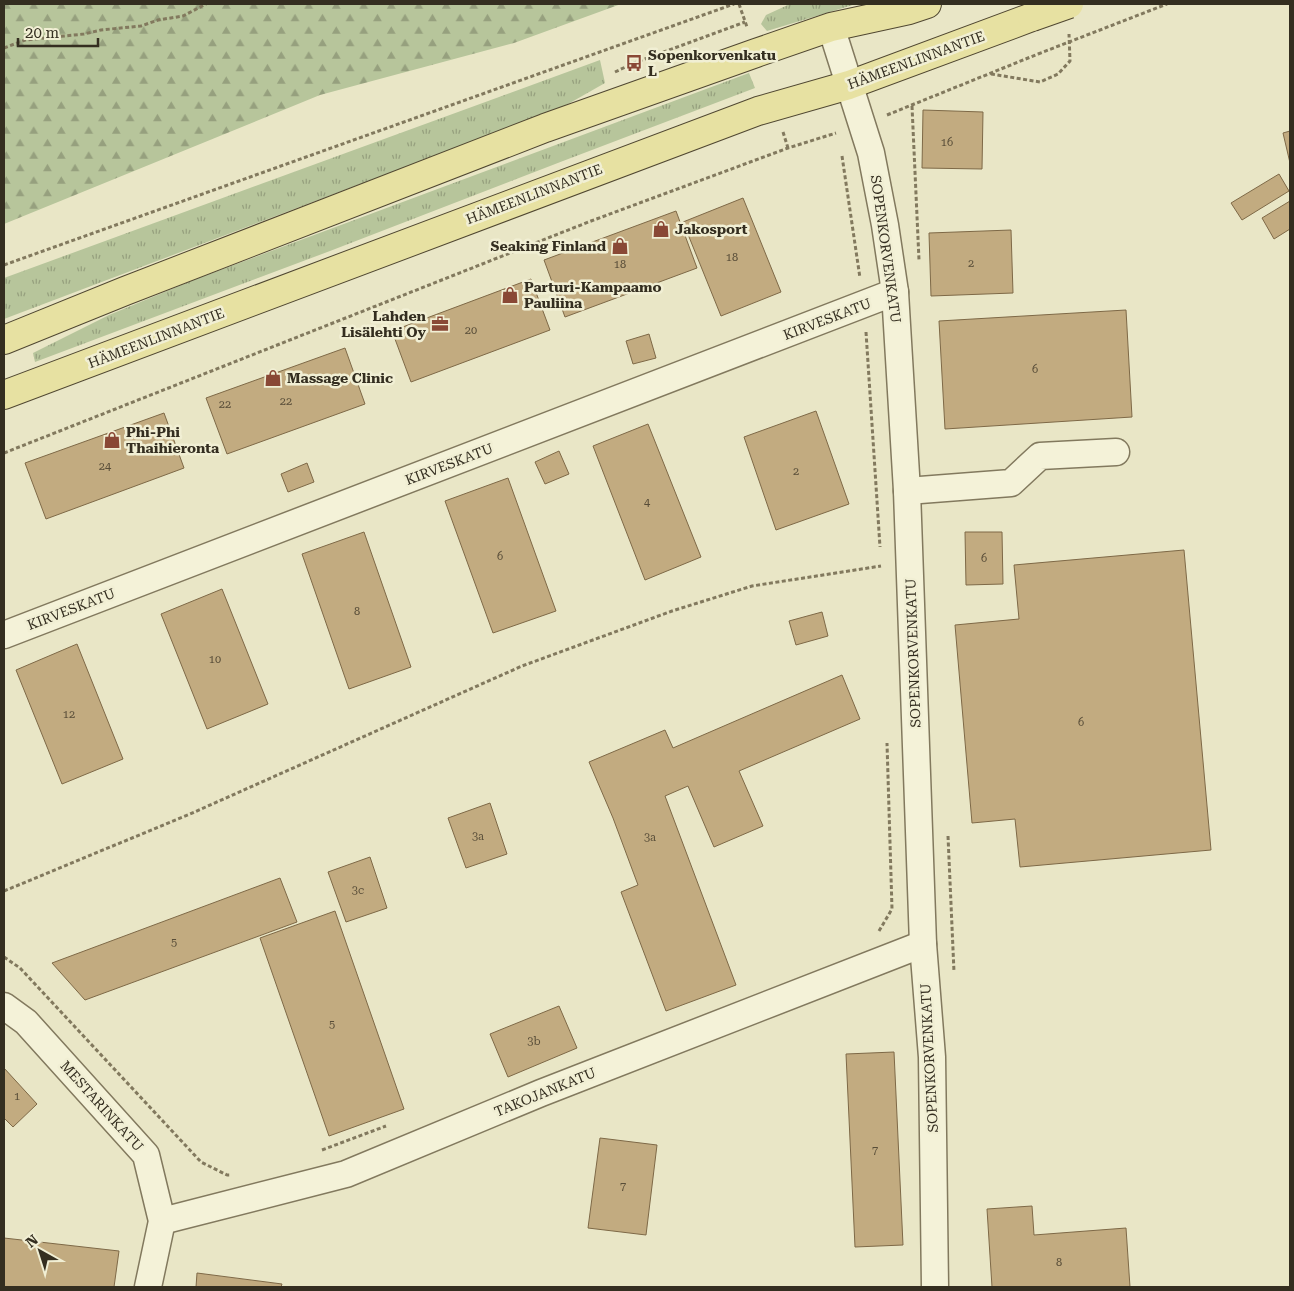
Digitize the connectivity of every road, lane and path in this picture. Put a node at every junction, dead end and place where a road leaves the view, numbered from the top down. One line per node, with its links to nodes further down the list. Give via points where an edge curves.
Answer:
1 (206, 4): 9 (path, via 183,16 141,26 25,40)
2 (734, 4): 15 (path)
3 (927, 4): 7 (main road)
4 (1068, 4): 12 (main road, HÄMEENLINNANTIE, bridge)
5 (1167, 4): 11 (path, bridge)
6 (745, 22): 10 (path)
7 (830, 28): 12 (street, SOPENKORVENKATU); 18 (main road, via 545,128)
8 (1069, 33): 11 (path, via 1070,61 1058,74 1040,82)
9 (4, 48)
10 (615, 72)
11 (990, 73): 13 (path)
12 (848, 85): 13 (street, SOPENKORVENKATU); 19 (main road, HÄMEENLINNANTIE, via 758,111)
13 (862, 125): 16 (street, SOPENKORVENKATU, via 871,153); 20 (path, via 788,148 591,221)
14 (841, 152): 17 (path)
15 (4, 265)
16 (895, 292): 17 (street, KIRVESKATU); 22 (street, SOPENKORVENKATU)
17 (864, 304): 23 (path); 25 (street, KIRVESKATU)
18 (4, 340)
19 (4, 395)
20 (4, 452)
21 (1116, 452): 22 (street, via 1040,456 1011,484)
22 (907, 490): 29 (street, SOPENKORVENKATU)
23 (881, 566): 24 (path); 27 (path, via 752,586 672,611 522,666 190,814)
24 (882, 576)
25 (4, 635)
26 (887, 742): 28 (path, via 892,909)
27 (4, 891)
28 (877, 934)
29 (923, 944): 35 (street, TAKOJANKATU, via 540,1093 346,1174); 37 (street, SOPENKORVENKATU, via 932,1057)
30 (4, 957): 34 (path, via 20,968 201,1162 227,1175)
31 (4, 1006): 35 (street, MESTARINKATU, via 26,1022 146,1155)
32 (387, 1126): 33 (path)
33 (322, 1150)
34 (234, 1175)
35 (162, 1222): 36 (street, MESTARINKATU)
36 (148, 1287)
37 (935, 1287)

